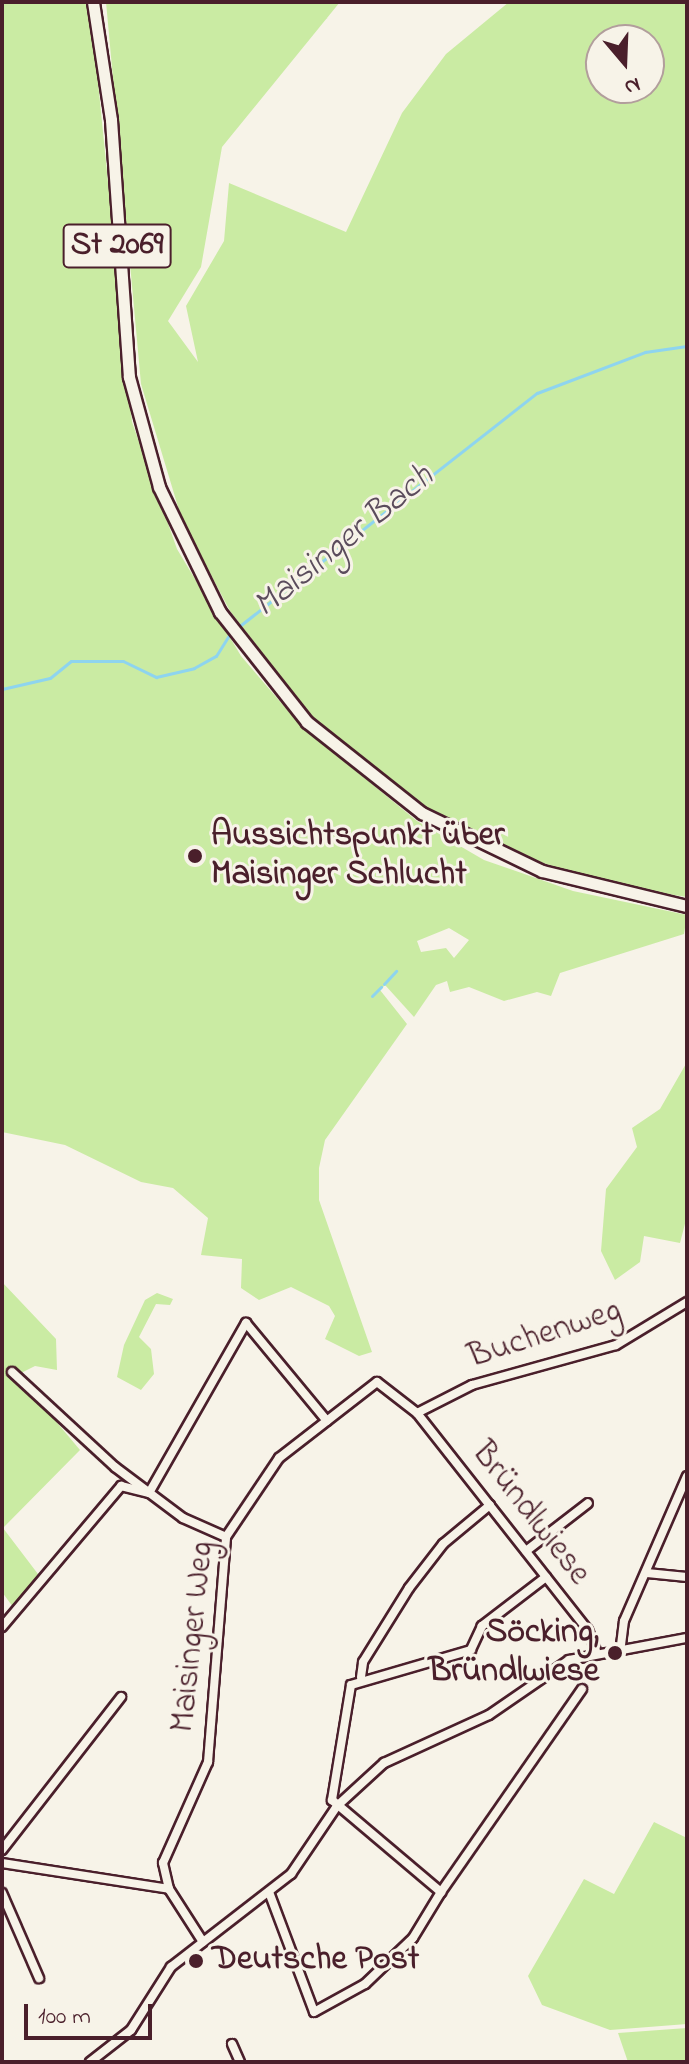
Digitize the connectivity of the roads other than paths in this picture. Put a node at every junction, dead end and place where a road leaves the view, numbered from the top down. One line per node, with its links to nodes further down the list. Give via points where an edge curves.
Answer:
1 (93, 2): 2 (main road, St 2069, via 111,120 129,377 159,487 220,612 307,722 373,778 482,847 615,892)
2 (687, 906)
3 (687, 1302): 5 (street, Buchenweg, via 616,1345 472,1385)
4 (12, 1372): 8 (street)
5 (417, 1413): 6 (street, Maisinger Weg, via 377,1382); 10 (street, Bründlwiese)
6 (327, 1421): 8 (street, via 246,1323); 11 (street, Maisinger Weg, via 252,1490)
7 (687, 1476): 13 (street)
8 (149, 1493): 11 (street); 16 (street, via 121,1486)
9 (588, 1503): 12 (street)
10 (490, 1505): 12 (street, Bründlwiese); 20 (street, via 443,1544 363,1662)
11 (226, 1537): 26 (street, Maisinger Weg, via 208,1762 165,1848)
12 (526, 1551): 14 (street, Bründlwiese)
13 (647, 1573): 15 (street); 18 (street, via 624,1621)
14 (546, 1577): 19 (street, Bründlwiese); 20 (street, via 482,1626 471,1650)
15 (687, 1577)
16 (2, 1627)
17 (687, 1638): 18 (street)
18 (621, 1645): 19 (street)
19 (596, 1651): 23 (street, via 553,1667 489,1715 384,1763)
20 (361, 1677): 23 (street, via 343,1700 330,1795)
21 (582, 1689): 28 (street)
22 (121, 1697): 24 (street)
23 (337, 1806): 27 (street, via 291,1874); 28 (street)
24 (2, 1850)
25 (2, 1863): 26 (street)
26 (169, 1889): 30 (street, Maisinger Weg)
27 (269, 1892): 28 (street, via 314,2012 365,1984 413,1938); 30 (street)
28 (441, 1892)
29 (2, 1893): 31 (street)
30 (203, 1942): 33 (street, via 161,1978 131,2030)
31 (39, 1978)
32 (232, 2044): 34 (street)
33 (90, 2062)
34 (240, 2062)

